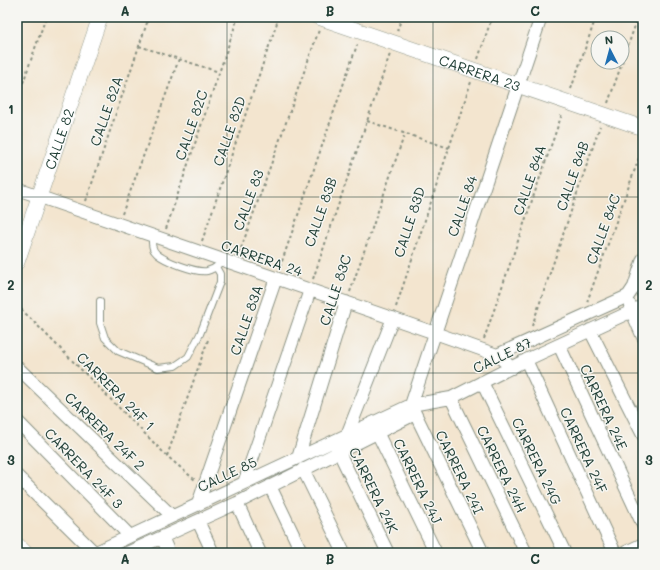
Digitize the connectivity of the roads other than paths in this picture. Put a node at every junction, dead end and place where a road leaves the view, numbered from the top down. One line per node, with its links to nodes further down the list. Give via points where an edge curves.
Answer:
1 (100, 17): 7 (street, CALLE 82)
2 (541, 17): 4 (street, CALLE 84)
3 (320, 18): 4 (street, CARRERA 23)
4 (518, 85): 5 (street, CARRERA 23); 21 (street, CALLE 84)
5 (643, 128)
6 (17, 189): 7 (street, CARRERA 24)
7 (39, 197): 8 (street, CARRERA 24); 10 (street, CALLE 82)
8 (157, 238): 11 (street, CARRERA 24, via 198,252); 11 (lane, via 152,246 156,253 166,260 196,271 207,271)
9 (643, 259): 14 (street)
10 (17, 262)
11 (220, 264): 12 (street, CARRERA 24, via 235,264); 15 (lane, via 220,282 200,334 188,357 175,366 158,368 118,351 105,338 100,323)
12 (276, 278): 13 (street, CARRERA 24); 42 (street, CALLE 83A)
13 (310, 290): 16 (street, CARRERA 24); 39 (street)
14 (631, 291): 18 (street); 24 (street)
15 (100, 301)
16 (346, 302): 19 (street, CARRERA 24); 36 (street, CALLE 83C)
17 (643, 306): 18 (street, CALLE 87)
18 (632, 312): 20 (street, CALLE 87); 22 (street)
19 (393, 318): 21 (street, CARRERA 24); 33 (street)
20 (590, 330): 23 (street, CALLE 87); 34 (street)
21 (435, 333): 24 (street, CARRERA 24); 30 (street, CALLE 84)
22 (643, 337)
23 (558, 344): 25 (street, CALLE 87); 45 (street, CARRERA 24E)
24 (497, 356): 27 (street, CARRERA 24)
25 (526, 360): 27 (street, CALLE 87); 63 (street, CARRERA 24F)
26 (17, 367): 43 (street, CARRERA 24F 2)
27 (512, 368): 28 (street, CALLE 87)
28 (482, 382): 29 (street, CALLE 87); 62 (street, CARRERA 24G)
29 (451, 398): 30 (street, CALLE 87); 61 (street, CARRERA 24H)
30 (413, 409): 32 (street, CALLE 87); 60 (street, CARRERA 24I)
31 (17, 421): 46 (street, CARRERA 24F 3)
32 (375, 428): 33 (street, CALLE 85); 35 (street); 59 (street, CARRERA 24J)
33 (347, 435): 35 (street, CALLE 85)
34 (643, 435)
35 (336, 446): 36 (street, CALLE 85); 37 (street); 58 (street, CARRERA 24K)
36 (298, 458): 39 (street, CALLE 85)
37 (303, 469): 40 (street); 57 (street)
38 (17, 476): 51 (street)
39 (244, 483): 42 (street, CALLE 85)
40 (270, 486): 41 (street); 56 (street)
41 (237, 503): 44 (street); 55 (street)
42 (198, 504): 43 (street, CALLE 85)
43 (172, 516): 46 (street, CALLE 85)
44 (198, 521): 47 (street); 54 (street)
45 (643, 525)
46 (130, 536): 51 (street, CALLE 85)
47 (162, 537): 52 (street); 53 (street)
48 (643, 544): 64 (street)
49 (17, 546): 50 (main road)
50 (24, 553)
51 (94, 553)
52 (127, 553)
53 (169, 553)
54 (213, 553)
55 (260, 553)
56 (302, 553)
57 (344, 553)
58 (388, 553)
59 (436, 553)
60 (483, 553)
61 (526, 553)
62 (565, 553)
63 (615, 553)
64 (624, 553)

